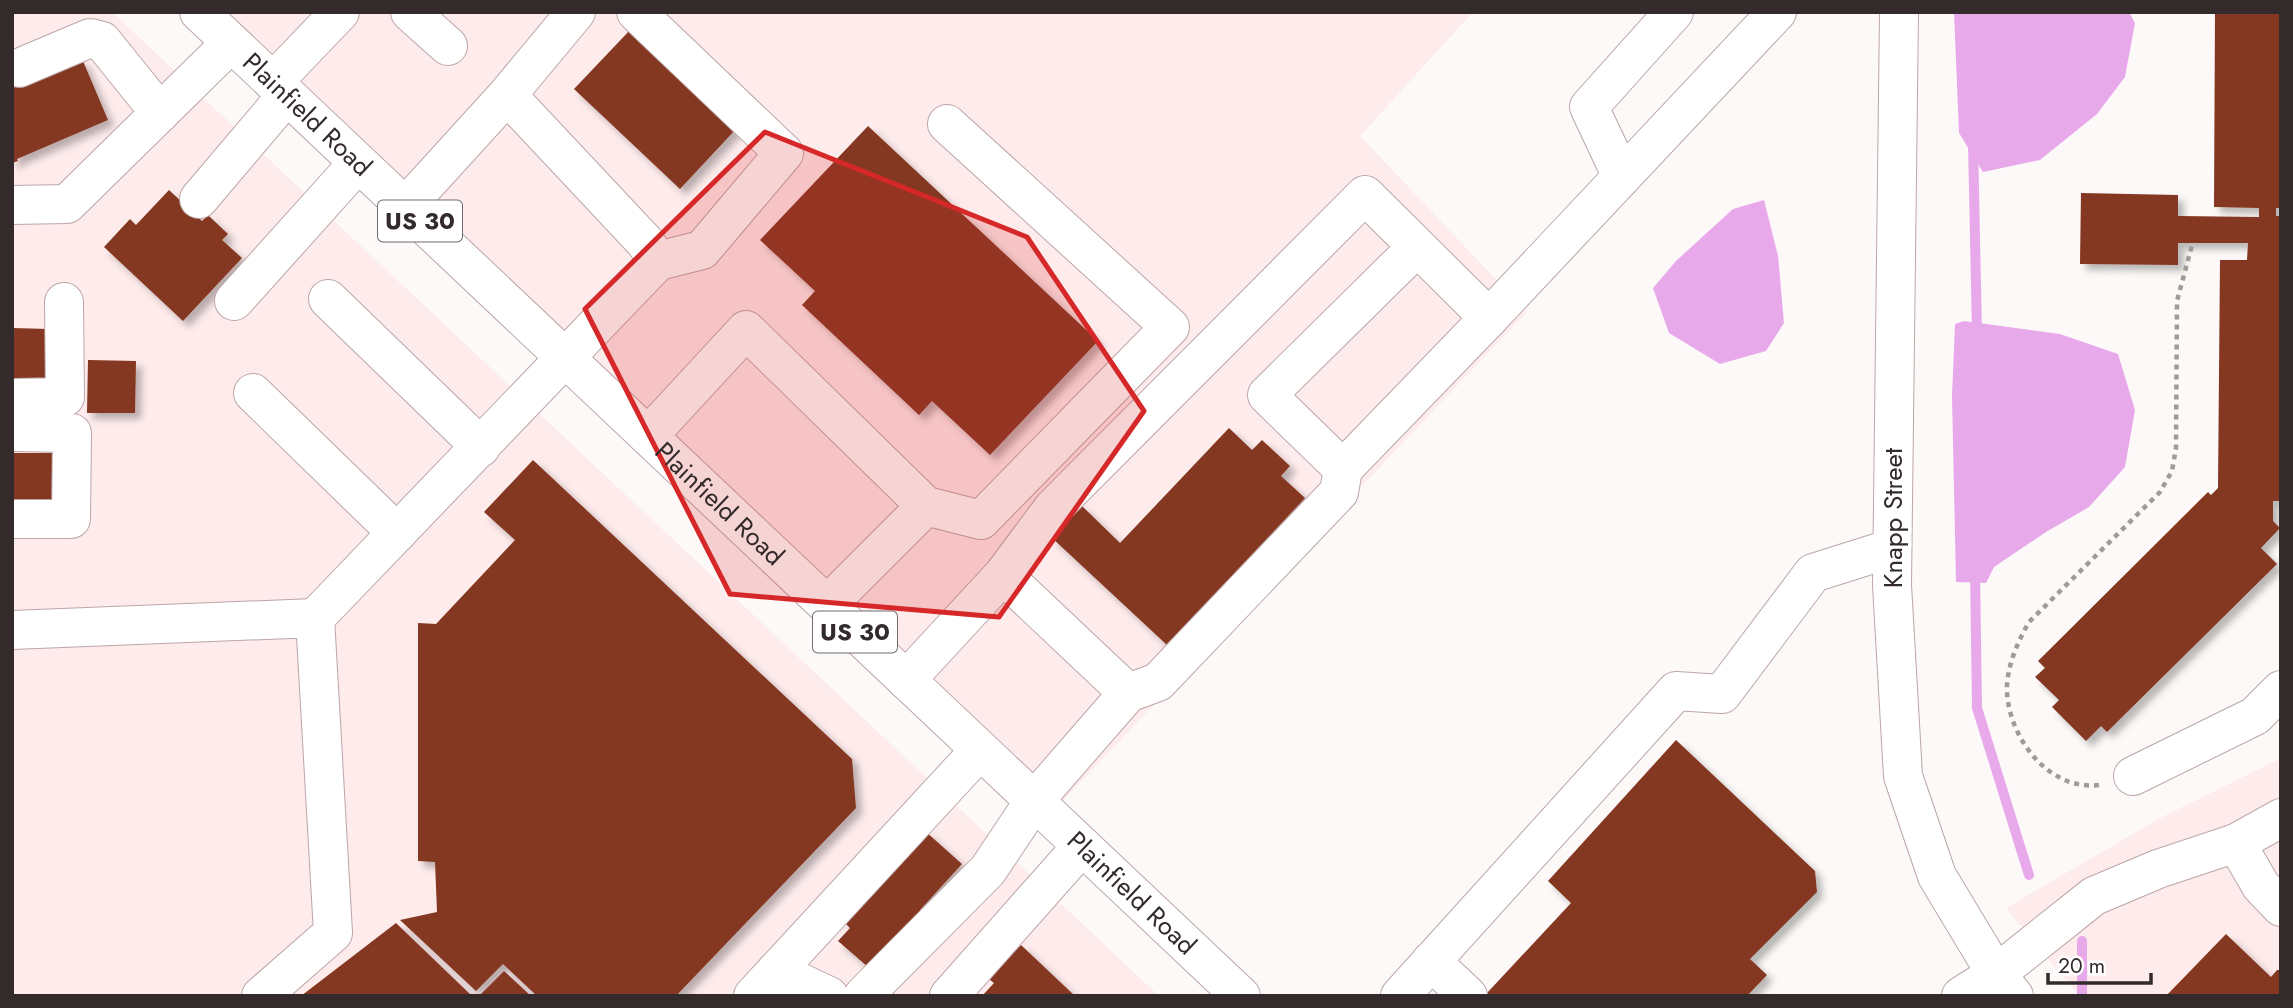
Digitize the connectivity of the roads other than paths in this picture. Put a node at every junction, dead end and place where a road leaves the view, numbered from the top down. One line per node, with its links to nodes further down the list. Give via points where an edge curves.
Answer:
1 (199, 12): 9 (main road, Plainfield Road / US 30)
2 (341, 12): 12 (main road)
3 (410, 12): 10 (main road)
4 (576, 12): 13 (main road)
5 (636, 12): 22 (main road, via 784,153 702,250)
6 (1674, 12): 17 (main road, via 1589,107)
7 (1777, 12): 17 (main road)
8 (1899, 12): 37 (main road, Knapp Street)
9 (231, 43): 12 (main road, Plainfield Road / US 30); 14 (main road)
10 (448, 46)
11 (19, 68): 14 (main road, via 90,38 102,41)
12 (280, 89): 16 (main road, Plainfield Road / US 30); 18 (main road)
13 (507, 94): 20 (main road); 22 (main road)
14 (160, 113): 19 (main road, via 67,204)
15 (947, 124): 34 (main road, via 1170,327 981,520)
16 (359, 163): 20 (main road, Plainfield Road / US 30); 25 (main road)
17 (1622, 177): 26 (main road)
18 (199, 199)
19 (12, 205)
20 (405, 207): 27 (main road, Plainfield Road / US 30)
21 (1417, 247): 26 (main road); 33 (main road, via 1267,395); 38 (main road, via 1365,195 1053,508)
22 (658, 261): 27 (main road)
23 (328, 299): 32 (main road)
24 (65, 302): 29 (main road, via 65,397)
25 (234, 302)
26 (1489, 318): 33 (main road)
27 (566, 359): 31 (main road, Plainfield Road / US 30); 32 (main road)
28 (253, 393): 36 (main road)
29 (12, 398)
30 (12, 432): 35 (main road, via 72,433 71,519)
31 (648, 436): 34 (main road, via 747,330); 39 (main road, Plainfield Road / US 30)
32 (481, 447): 36 (main road)
33 (1343, 469): 44 (main road, via 1339,492 1168,672 1158,682)
34 (926, 506): 39 (main road)
35 (12, 519)
36 (397, 533): 40 (main road)
37 (1892, 548): 52 (main road, via 1813,572 1722,694 1675,691); 54 (main road, Knapp Street, via 1903,776 1937,876)
38 (1003, 575): 42 (main road); 44 (main road)
39 (827, 606): 42 (main road, Plainfield Road / US 30)
40 (315, 618): 41 (main road); 55 (main road, via 333,933)
41 (12, 631)
42 (906, 680): 45 (main road, Plainfield Road / US 30)
43 (2281, 690): 46 (main road, via 2255,716)
44 (1129, 692): 47 (main road)
45 (980, 750): 47 (main road, Plainfield Road / US 30); 53 (main road)
46 (2117, 780)
47 (1034, 801): 50 (main road, Plainfield Road / US 30); 57 (main road, via 988,870)
48 (2281, 818): 49 (main road)
49 (2236, 843): 51 (main road, via 2261,886); 54 (main road, via 2094,896)
50 (1082, 846): 58 (main road); 59 (main road, Plainfield Road / US 30)
51 (2281, 907)
52 (1432, 961): 60 (main road); 61 (main road)
53 (765, 983): 56 (main road)
54 (2005, 985): 62 (main road)
55 (261, 996)
56 (829, 996)
57 (863, 996)
58 (949, 996)
59 (1241, 996)
60 (1400, 996)
61 (1468, 996)
62 (1961, 996)

